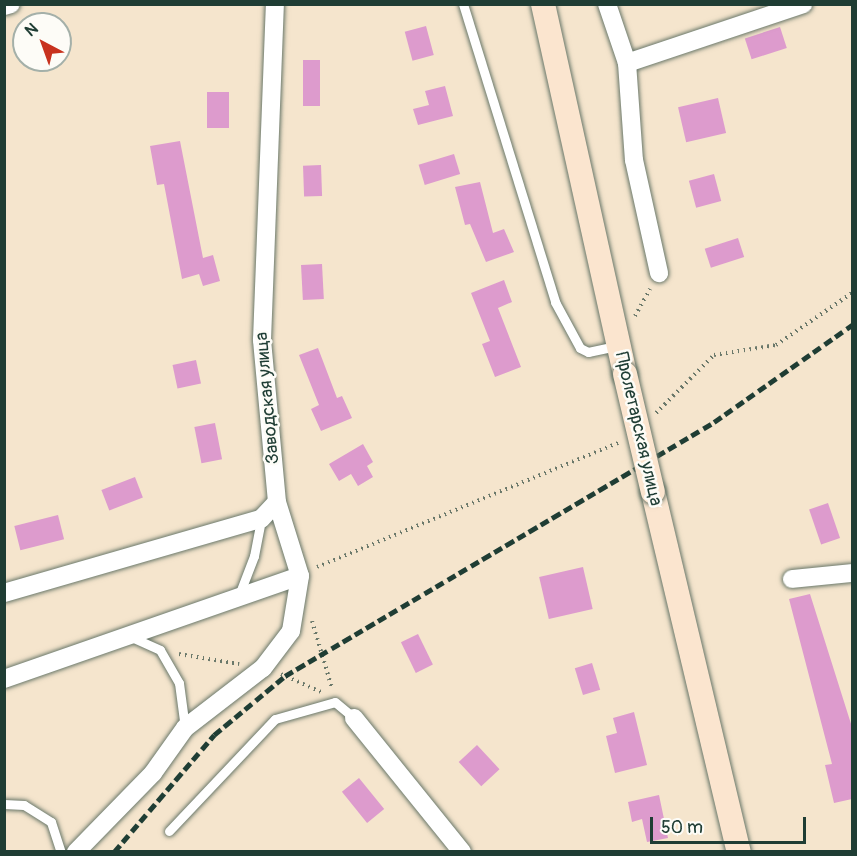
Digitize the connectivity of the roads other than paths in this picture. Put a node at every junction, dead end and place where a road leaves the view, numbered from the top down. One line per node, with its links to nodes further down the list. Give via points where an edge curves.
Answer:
1 (11, 4): 7 (street)
2 (275, 4): 11 (street, Заводская улица, via 262,340)
3 (463, 4): 10 (lane, via 555,302 580,348 588,352)
4 (543, 4): 10 (main road, Пролетарская улица)
5 (607, 4): 8 (street)
6 (803, 4): 8 (street)
7 (4, 6)
8 (627, 63): 9 (street, via 634,160)
9 (659, 273)
10 (619, 346): 27 (main road, Пролетарская улица, bridge)
11 (277, 502): 12 (street); 14 (street, Заводская улица)
12 (261, 519): 16 (street); 17 (lane, via 254,556)
13 (852, 573): 15 (street)
14 (300, 576): 17 (street); 21 (street, via 291,631 263,668)
15 (792, 579)
16 (4, 593)
17 (239, 595): 18 (street)
18 (128, 636): 19 (street); 21 (lane, via 160,650 179,682)
19 (4, 679)
20 (354, 718): 23 (lane, via 335,702 275,719); 26 (street)
21 (186, 728): 25 (street, via 153,773)
22 (4, 804): 24 (lane, via 24,805 51,822)
23 (169, 831)
24 (61, 852)
25 (76, 852)
26 (462, 852)
27 (739, 852)

